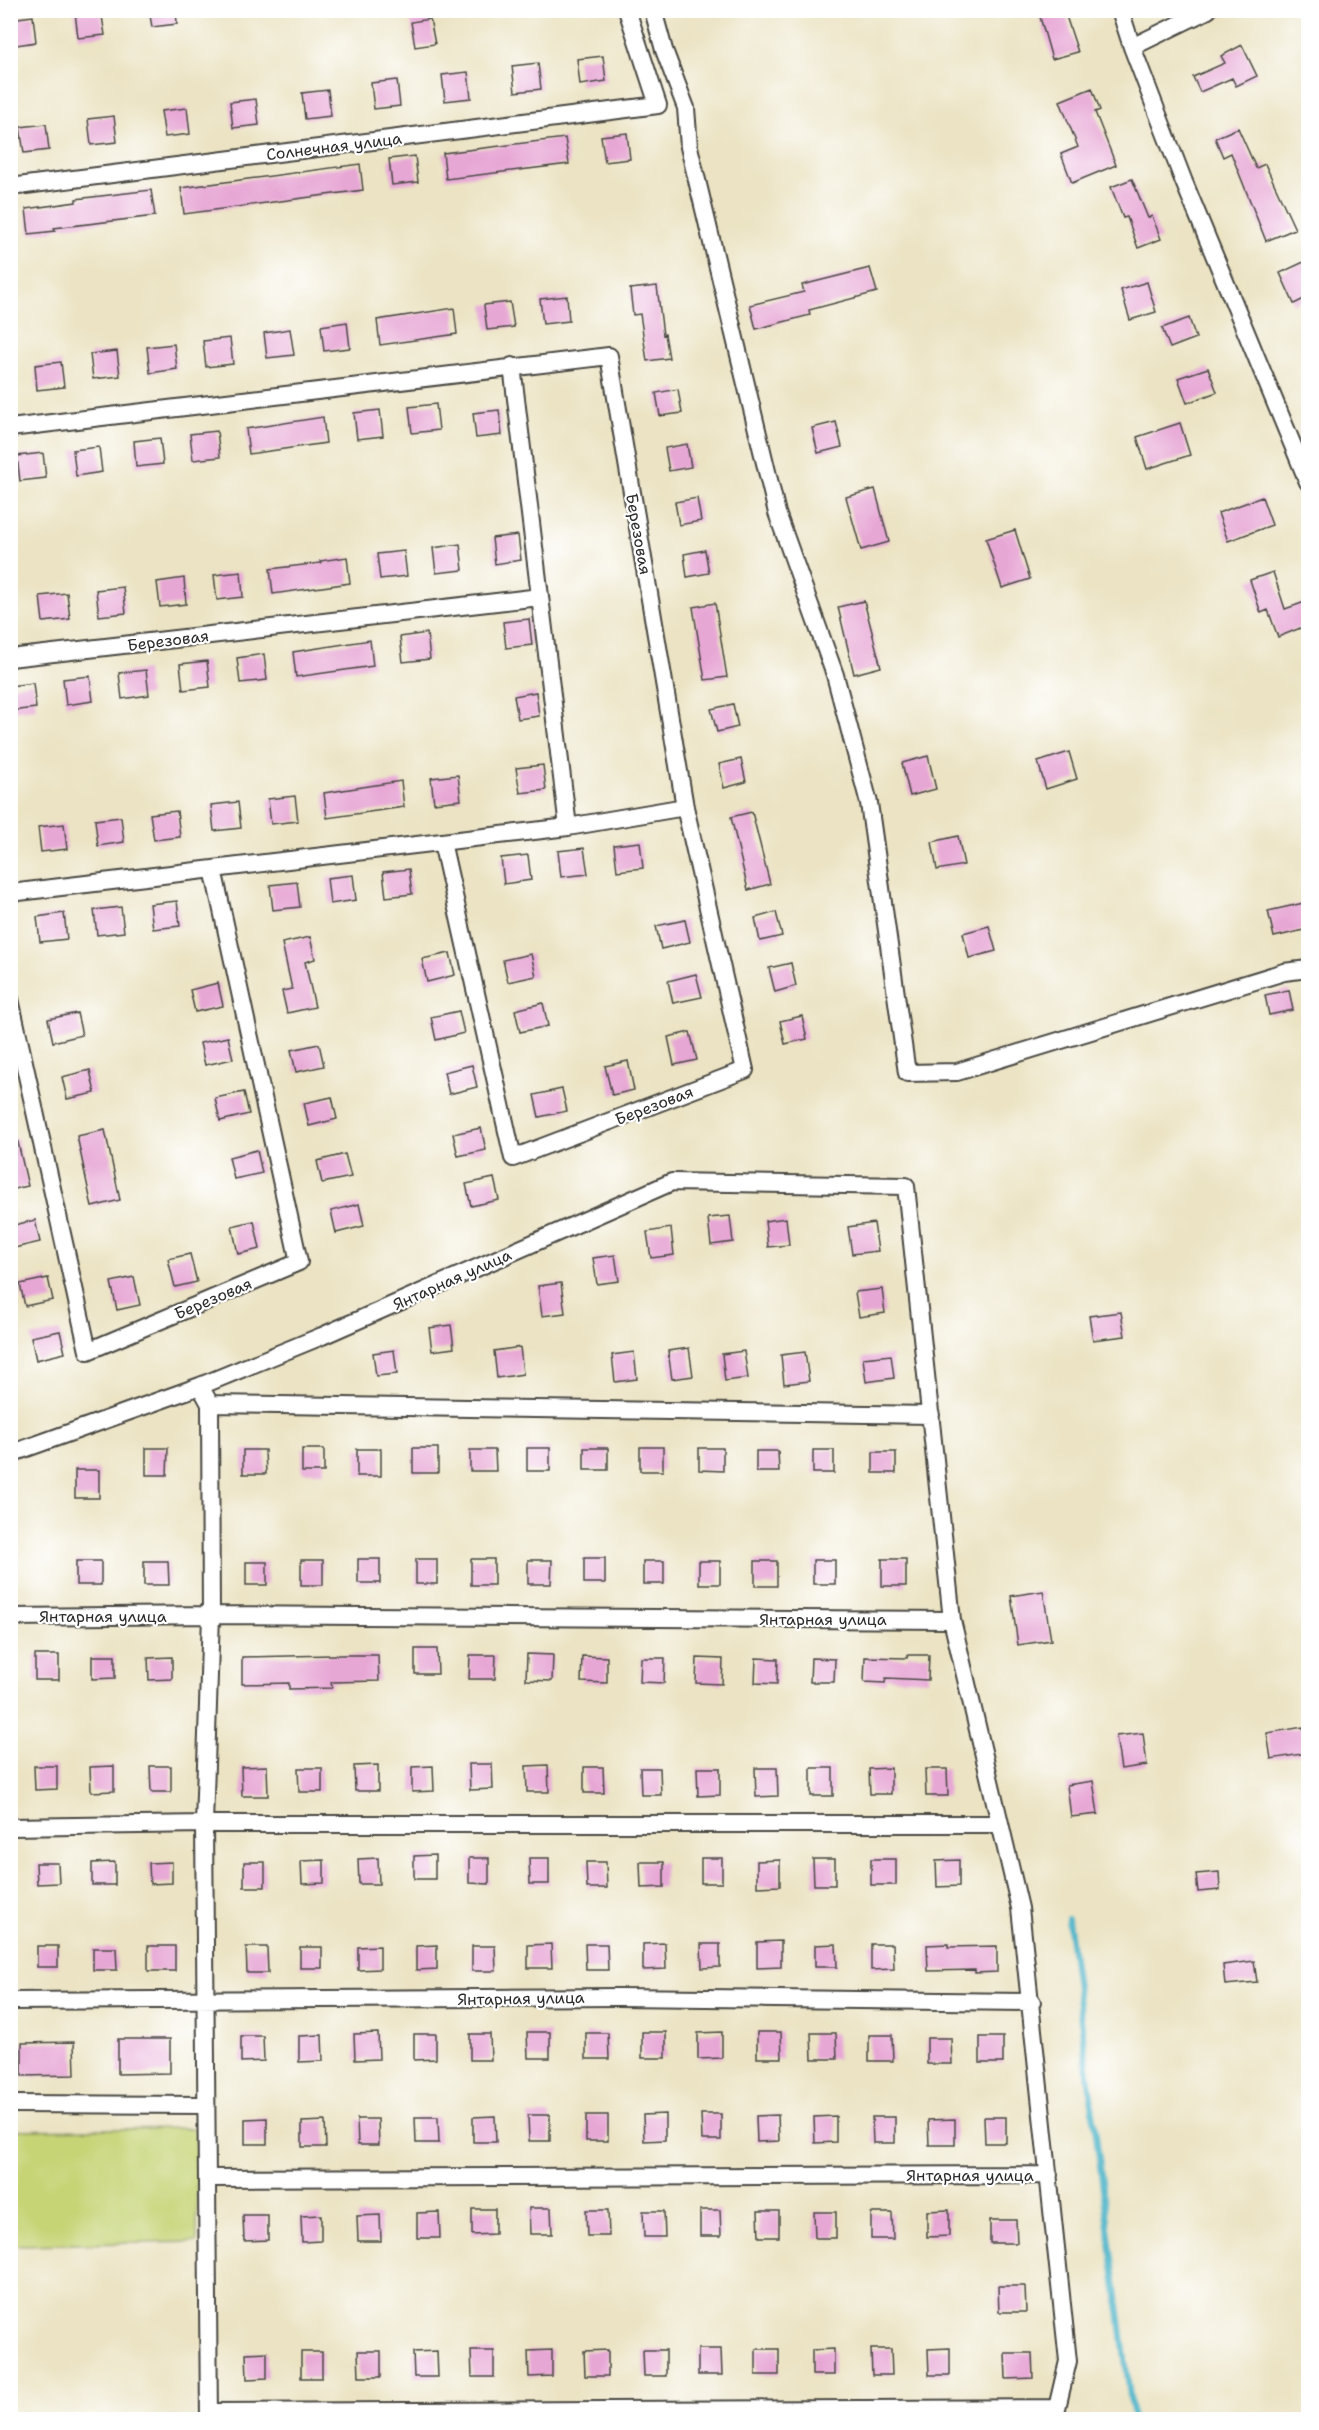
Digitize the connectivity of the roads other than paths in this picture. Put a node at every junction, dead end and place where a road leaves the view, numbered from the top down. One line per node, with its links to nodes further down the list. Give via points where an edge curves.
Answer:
1 (627, 10): 6 (street, Солнечная улица, via 657,105)
2 (653, 10): 17 (street, via 686,108 689,147 777,513 835,675 869,804 907,1073 957,1072)
3 (1120, 10): 5 (street)
4 (1208, 10): 5 (street)
5 (1132, 47): 9 (street)
6 (10, 187)
7 (512, 366): 8 (street, Березовая); 10 (street); 12 (street, Березовая, via 609,356)
8 (10, 428)
9 (1308, 482)
10 (540, 597): 11 (street, Березовая); 13 (street)
11 (10, 658)
12 (685, 807): 13 (street); 14 (street, Березовая, via 745,1070 513,1158)
13 (568, 827): 14 (street)
14 (442, 842): 15 (street)
15 (213, 869): 16 (street); 18 (street, Березовая, via 299,1262 88,1351)
16 (10, 893)
17 (1308, 969)
18 (10, 999)
19 (200, 1386): 20 (street); 21 (street, Янтарная улица, via 672,1182 906,1186); 22 (street, Янтарная улица)
20 (210, 1404): 21 (street); 23 (street)
21 (931, 1415): 25 (street)
22 (10, 1454)
23 (212, 1615): 24 (street, Янтарная улица); 25 (street, Янтарная улица); 26 (street)
24 (10, 1617)
25 (952, 1620): 27 (street)
26 (204, 1824): 27 (street); 28 (street); 29 (street)
27 (999, 1824): 31 (street, via 1020,1908)
28 (10, 1827)
29 (205, 2000): 30 (street, Янтарная улица); 31 (street, Янтарная улица, via 619,1997); 33 (street)
30 (10, 2001)
31 (1032, 2001): 34 (street)
32 (10, 2104): 33 (street)
33 (206, 2104): 35 (street)
34 (1048, 2175): 35 (street, Янтарная улица); 36 (street, via 1068,2361 1057,2408)
35 (207, 2178): 37 (street)
36 (582, 2415): 37 (street)
37 (209, 2416)

